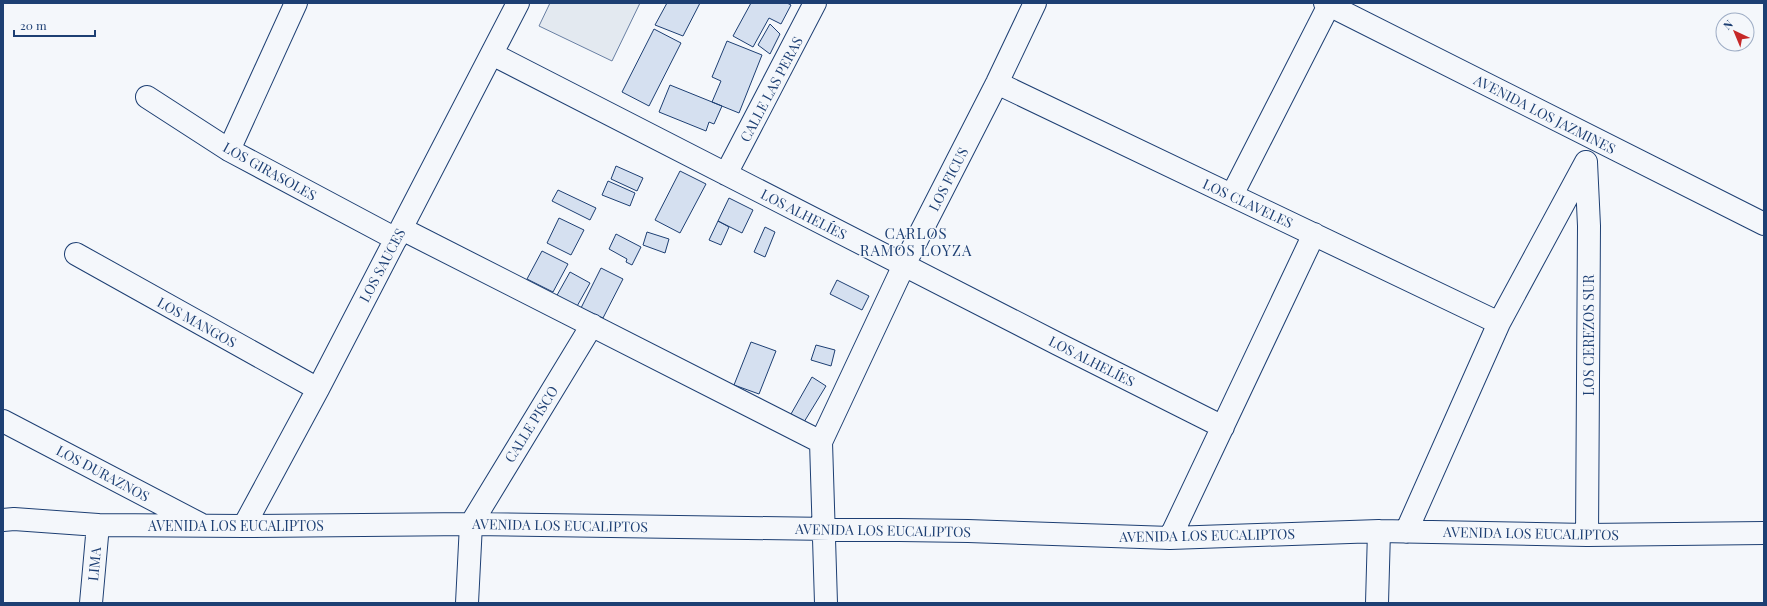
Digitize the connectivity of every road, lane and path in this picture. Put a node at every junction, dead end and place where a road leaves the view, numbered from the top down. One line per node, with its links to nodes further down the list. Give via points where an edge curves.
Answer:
1 (296, 3): 10 (street)
2 (518, 3): 6 (street, LOS SAUCES)
3 (815, 3): 12 (street, CALLE LAS PERAS)
4 (1035, 3): 7 (street, LOS FICUS)
5 (1327, 4): 9 (street, AVENIDA LOS JAZMINES); 13 (street)
6 (492, 54): 12 (street, LOS ALHELÍES); 15 (street, LOS SAUCES)
7 (997, 83): 13 (street, LOS CLAVELES); 18 (street, LOS FICUS)
8 (147, 98): 10 (street, LOS GIRASOLES)
9 (1586, 135): 11 (street, LOS CEREZOS SUR); 14 (street, AVENIDA LOS JAZMINES)
10 (229, 150): 15 (street, LOS GIRASOLES)
11 (1586, 162): 19 (street); 34 (street, LOS CEREZOS SUR, via 1589,226)
12 (726, 174): 18 (street, LOS ALHELÍES)
13 (1232, 195): 16 (street, LOS CLAVELES)
14 (1764, 224)
15 (399, 234): 20 (street, LOS GIRASOLES); 21 (street, LOS SAUCES)
16 (1314, 234): 19 (street, LOS CLAVELES); 23 (street)
17 (76, 254): 21 (street, LOS MANGOS)
18 (904, 265): 23 (street, LOS ALHELÍES); 24 (street, LOS FICUS)
19 (1499, 323): 32 (street)
20 (592, 325): 24 (street, LOS GIRASOLES); 26 (street, CALLE PISCO)
21 (318, 389): 29 (street, LOS SAUCES)
22 (3, 420): 28 (street, LOS DURAZNOS)
23 (1223, 427): 35 (street)
24 (821, 442): 30 (street)
25 (3, 520): 27 (street, AVENIDA LOS EUCALIPTOS)
26 (470, 524): 29 (street, AVENIDA LOS EUCALIPTOS); 30 (street, AVENIDA LOS EUCALIPTOS); 37 (street)
27 (98, 525): 28 (street, AVENIDA LOS EUCALIPTOS); 36 (street, LIMA)
28 (204, 526): 29 (street, AVENIDA LOS EUCALIPTOS)
29 (244, 526)
30 (823, 529): 35 (street, AVENIDA LOS EUCALIPTOS); 38 (street)
31 (1379, 531): 32 (street, AVENIDA LOS EUCALIPTOS); 35 (street, AVENIDA LOS EUCALIPTOS); 39 (street)
32 (1406, 532): 34 (street, AVENIDA LOS EUCALIPTOS)
33 (1764, 533): 34 (street, AVENIDA LOS EUCALIPTOS)
34 (1587, 535)
35 (1170, 538)
36 (91, 603)
37 (467, 603)
38 (826, 603)
39 (1377, 603)

